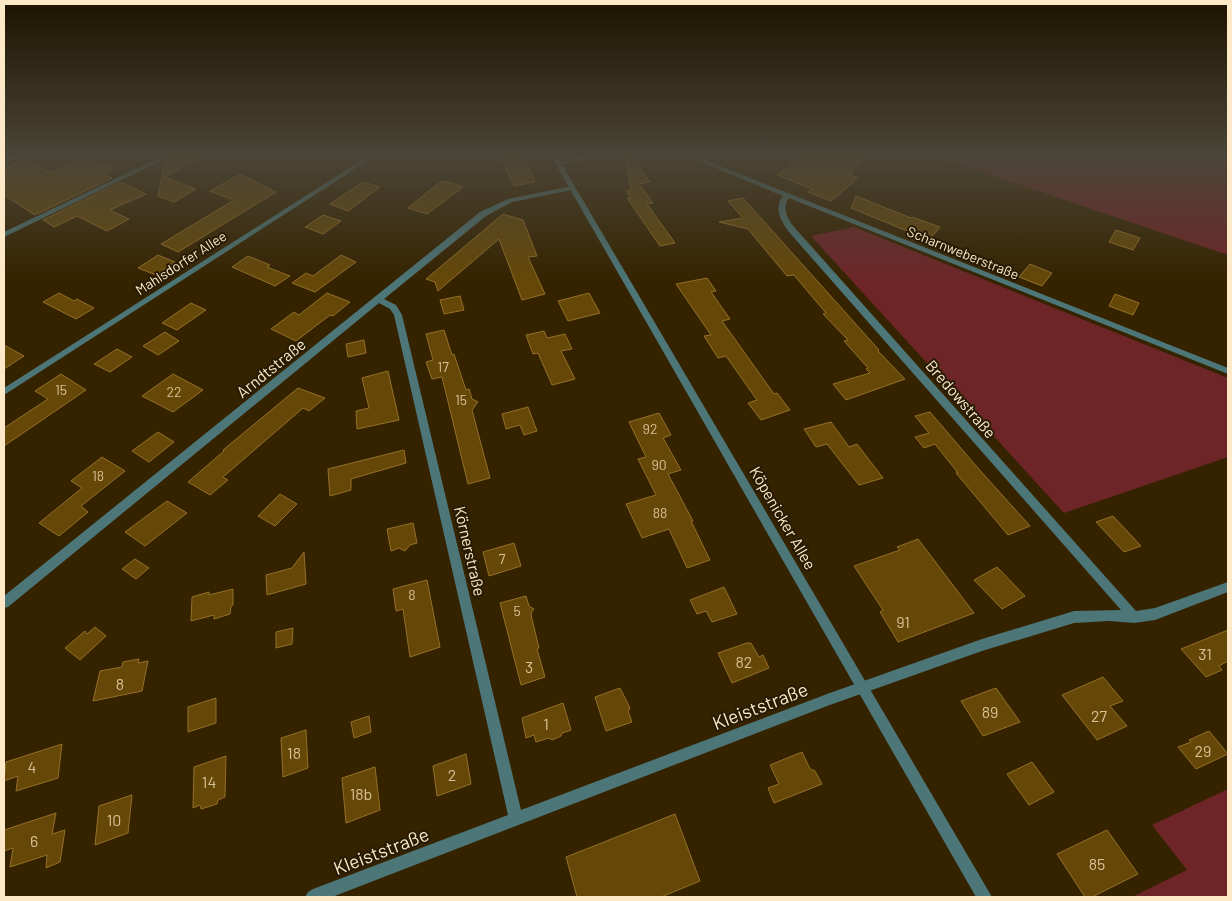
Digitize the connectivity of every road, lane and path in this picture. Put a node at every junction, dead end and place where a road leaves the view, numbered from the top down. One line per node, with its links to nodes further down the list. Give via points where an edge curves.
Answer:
1 (81, 198): 7 (street)
2 (306, 198): 10 (street, Mahlsdorfer Allee)
3 (520, 198): 8 (street, Arndtstraße, via 490,209)
4 (578, 198): 14 (street, Köpenicker Allee)
5 (785, 198): 13 (street, Bredowstraße, via 781,202 781,212 792,230)
6 (792, 198): 9 (street, Scharnweberstraße)
7 (4, 235)
8 (379, 299): 12 (street, Arndtstraße); 15 (street, Körnerstraße, via 393,307 398,315)
9 (1228, 371)
10 (4, 392)
11 (1228, 587): 13 (street, Kleiststraße, via 1155,614)
12 (4, 603)
13 (1134, 617): 14 (street, Kleiststraße, via 1074,617)
14 (862, 687): 15 (street, Kleiststraße); 17 (street, Köpenicker Allee)
15 (516, 819): 16 (street, Kleiststraße)
16 (313, 897)
17 (984, 897)

